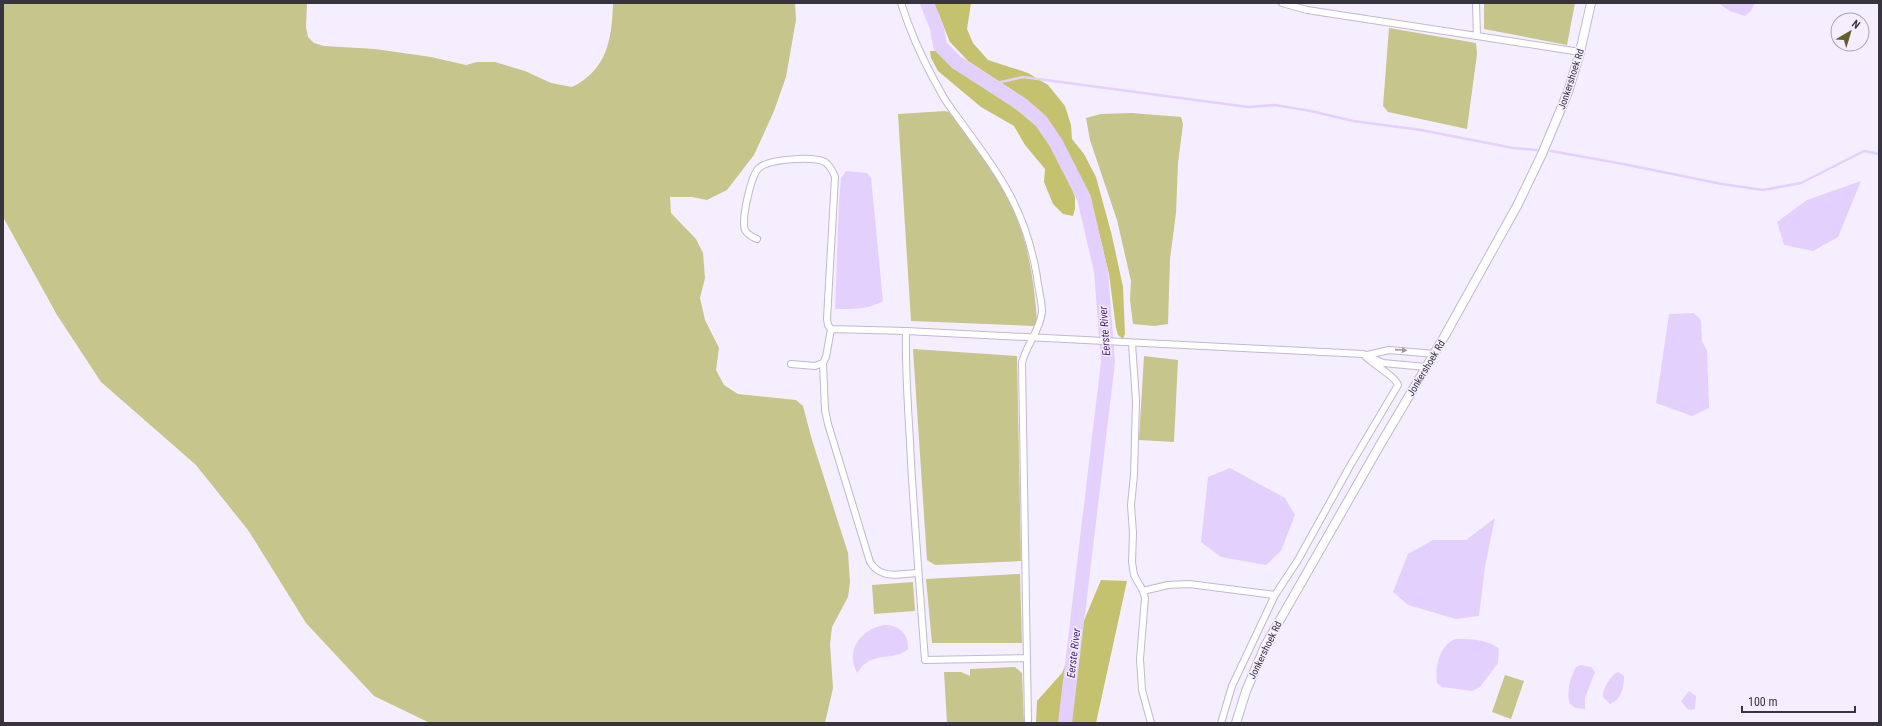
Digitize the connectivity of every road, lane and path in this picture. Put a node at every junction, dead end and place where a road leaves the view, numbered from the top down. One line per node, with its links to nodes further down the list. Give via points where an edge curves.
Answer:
1 (901, 3): 10 (street, via 914,41 947,103 991,163 1022,218 1034,263 1041,306)
2 (1282, 3): 5 (street, via 1308,10)
3 (1476, 3): 5 (street)
4 (1591, 3): 6 (street, Jonkershoek Rd)
5 (1477, 36): 6 (street)
6 (1580, 52): 13 (street, Jonkershoek Rd, via 1568,92 1542,154 1517,206)
7 (757, 239): 8 (street, via 748,234 744,226 752,180 756,172 763,165 774,161 818,160 828,165 835,177 827,319)
8 (831, 329): 9 (street); 14 (street)
9 (906, 331): 10 (street); 17 (street)
10 (1034, 338): 11 (street); 20 (street, via 1026,349 1022,363)
11 (1132, 343): 12 (street); 18 (street, via 1136,401 1131,505 1132,562 1134,575)
12 (1365, 354): 13 (street, one-way to 13, via 1389,350); 16 (street, via 1383,363); 19 (street, via 1398,385 1298,560)
13 (1435, 354): 16 (street, Jonkershoek Rd)
14 (823, 363): 15 (street, via 815,366); 17 (street, via 828,424 870,562 877,571 887,575)
15 (792, 364)
16 (1426, 367): 24 (street, Jonkershoek Rd, via 1265,646)
17 (918, 573): 20 (street, via 925,660)
18 (1143, 591): 19 (street, via 1168,585 1189,584); 22 (street, via 1145,598 1140,658 1142,690)
19 (1275, 595): 23 (street, via 1232,686)
20 (1027, 658): 21 (street)
21 (1028, 723)
22 (1151, 723)
23 (1221, 723)
24 (1236, 723)

